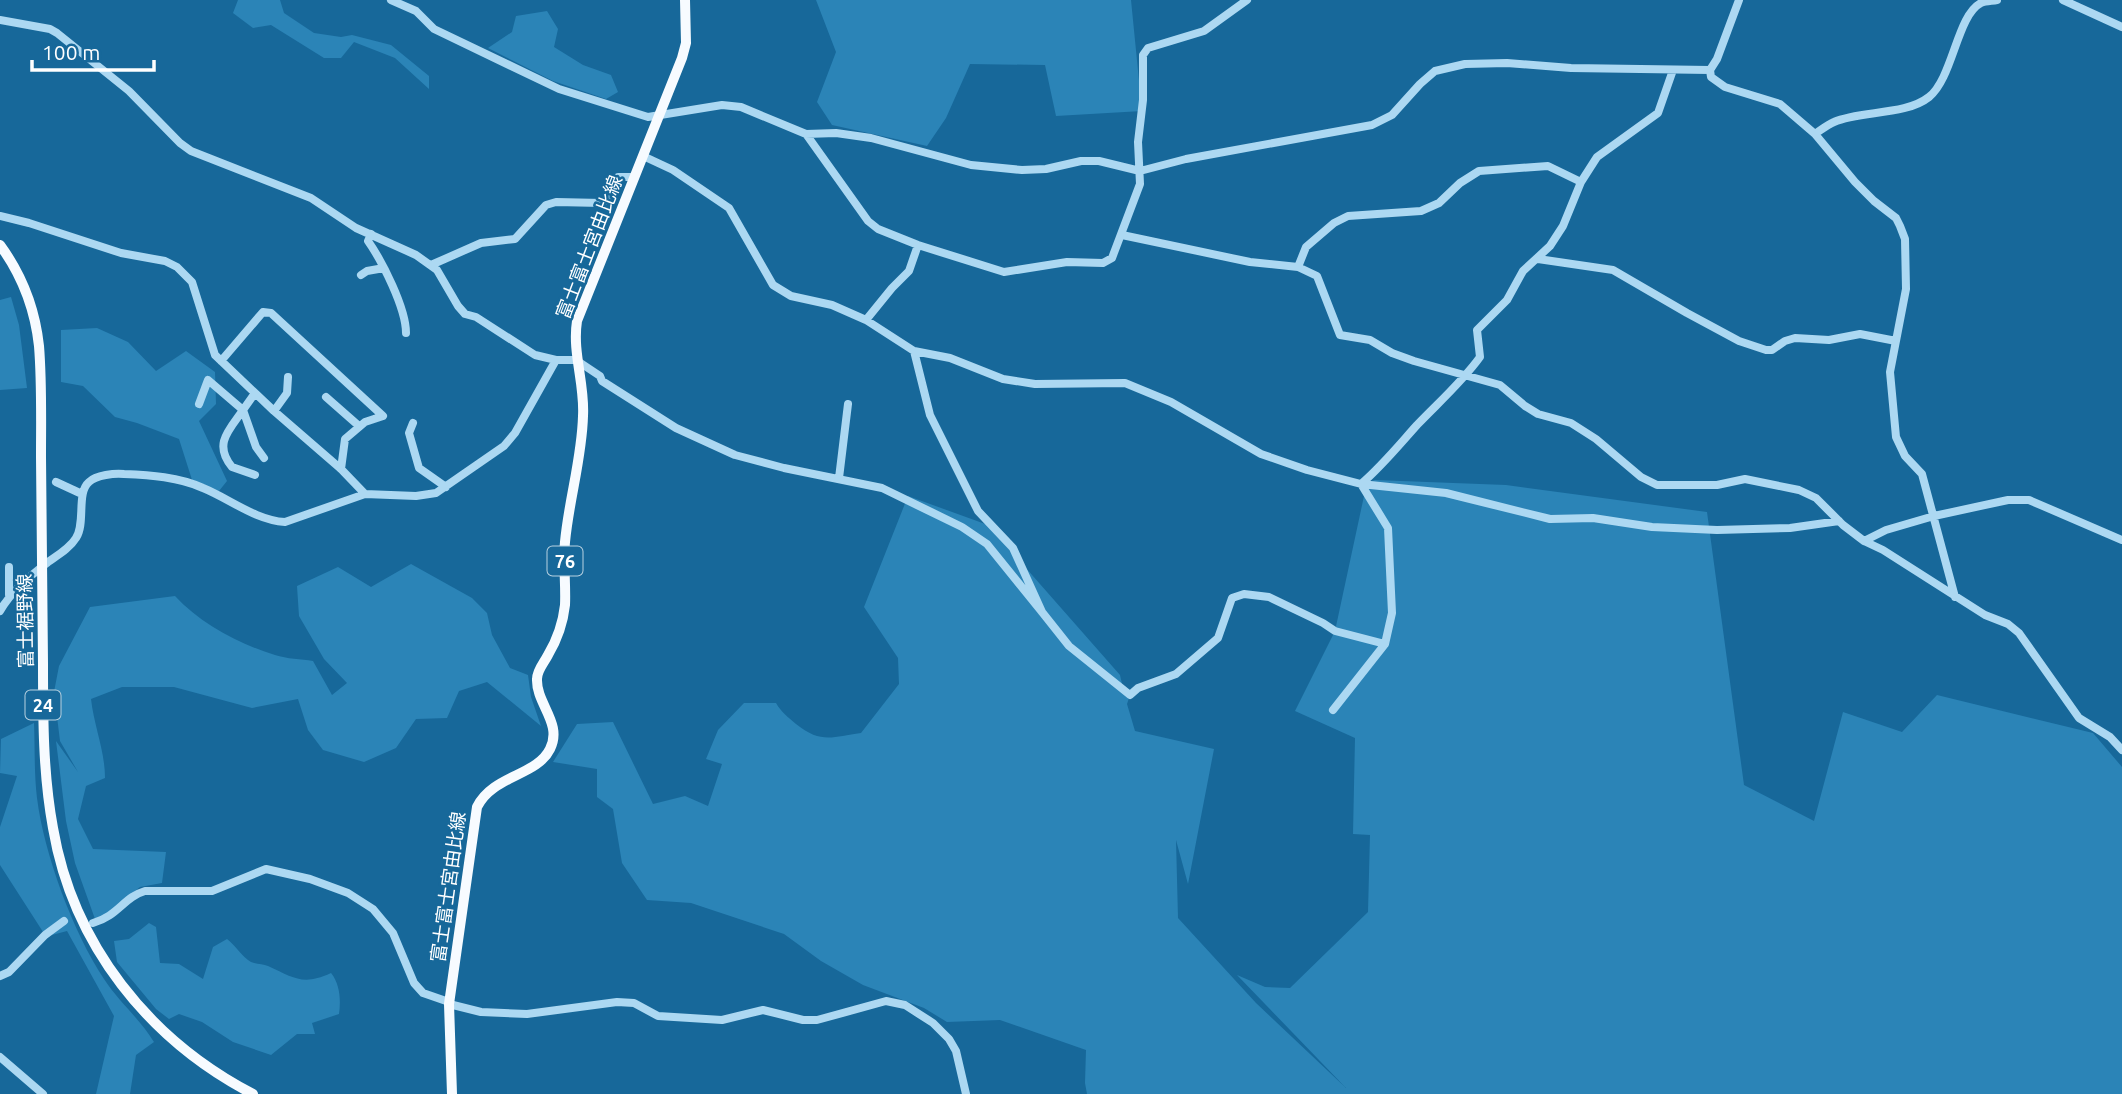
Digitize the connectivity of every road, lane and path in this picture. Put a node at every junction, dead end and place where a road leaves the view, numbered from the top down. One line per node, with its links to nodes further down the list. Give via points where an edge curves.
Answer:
1 (392, 0): 11 (street, via 416,10 434,29 559,89)
2 (685, 0): 11 (main road, 富士富士宮由比線 / 76, via 686,43)
3 (1247, 0): 15 (street, via 1204,31 1148,48 1143,55)
4 (1739, 0): 10 (street)
5 (1997, 0): 13 (street, via 1980,3 1969,14 1950,63 1928,97 1913,105 1835,121)
6 (2063, 0): 8 (street)
7 (0, 20): 19 (street, via 57,33 129,91 191,151 312,198)
8 (2122, 27)
9 (1673, 70): 10 (street); 15 (street, via 1465,64 1435,71 1392,115 1372,125); 17 (street, via 1658,113 1607,148)
10 (1710, 71): 13 (street, via 1725,88 1780,104)
11 (658, 117): 12 (street, via 722,105 741,107); 14 (main road, 富士富士宮由比線 / 76)
12 (806, 134): 15 (street, via 871,138 971,164 1022,170 1099,161); 21 (street, via 869,221)
13 (1815, 134): 30 (street, via 1900,226 1905,239 1906,289)
14 (643, 156): 16 (main road, 富士富士宮由比線 / 76); 28 (street, via 673,170 729,208 774,285 790,296 832,305)
15 (1140, 171): 20 (street, via 1140,184)
16 (634, 177): 24 (street, via 618,177 602,203 546,205 515,239 481,243); 33 (main road, 富士富士宮由比線 / 76, via 581,308)
17 (1581, 182): 23 (street, via 1563,226); 25 (street, via 1548,166 1479,172 1439,203 1420,211 1348,216 1334,223 1306,247)
18 (0, 216): 34 (street, via 177,267 192,282 215,355)
19 (371, 234): 24 (street); 26 (street, via 368,241)
20 (1122, 234): 21 (street, via 1112,258 1103,263 1067,262 1004,272); 25 (street, via 1250,262)
21 (918, 244): 28 (street, via 909,271)
22 (0, 245): 61 (main road, 富士裾野線 / 24, via 24,286 38,336)
23 (1538, 259): 30 (street, via 1612,270 1739,341 1766,350 1795,338 1829,340 1860,334); 35 (street, via 1523,271 1507,300 1477,330 1480,357)
24 (431, 265): 32 (street, via 465,314 535,355)
25 (1298, 267): 35 (street, via 1317,276 1340,335 1370,340 1415,361)
26 (384, 268): 27 (street); 29 (street)
27 (361, 275)
28 (866, 320): 31 (street)
29 (406, 333)
30 (1896, 341): 56 (street, via 1890,372 1895,437 1922,474)
31 (914, 351): 52 (street, via 950,358 1003,379 1125,383 1171,402 1261,454); 65 (street, via 930,415 978,511 1013,548)
32 (556, 360): 33 (street); 53 (street, via 504,446)
33 (576, 360): 50 (street, via 676,428 784,468); 72 (main road, 富士富士宮由比線 / 76, via 584,413 565,544 565,604 557,637 537,678 538,692 552,720 553,742 538,763 491,788 477,807)
34 (221, 361): 38 (street); 46 (street, via 264,312 271,313 383,416)
35 (1468, 374): 52 (street); 57 (street, via 1500,385 1538,414 1571,424 1657,485 1717,485 1745,479 1816,498)
36 (288, 377): 37 (street)
37 (287, 389): 39 (street); 44 (street)
38 (255, 393): 43 (street); 44 (street)
39 (298, 396)
40 (326, 397): 46 (street)
41 (199, 404): 43 (street, via 208,380)
42 (848, 404): 50 (street)
43 (243, 410): 47 (street); 49 (street, via 223,438 224,453 232,467)
44 (274, 411): 48 (street)
45 (413, 423): 53 (street, via 409,433 419,468)
46 (359, 426): 48 (street, via 345,439)
47 (264, 458)
48 (341, 469): 55 (street)
49 (255, 475)
50 (839, 478): 65 (street, via 882,488 962,527 987,544)
51 (56, 482): 54 (street)
52 (1361, 484): 57 (street, via 1446,493 1550,519 1593,518 1652,527 1790,528); 66 (street, via 1388,528 1392,613)
53 (446, 487): 55 (street, via 430,495)
54 (82, 494): 55 (street, via 96,478 116,473 143,475 187,482 258,515 285,522); 61 (street, via 77,538)
55 (365, 495)
56 (1934, 516): 58 (street, via 2029,500); 59 (street); 63 (street)
57 (1839, 521): 59 (street)
58 (2122, 540)
59 (1864, 541): 63 (street)
60 (9, 567): 62 (street)
61 (42, 567): 62 (street); 75 (main road, 富士裾野線 / 24, via 48,798 60,863 73,901 97,949 139,1008 196,1059)
62 (9, 595): 64 (street)
63 (1955, 597): 68 (street, via 2019,633 2079,718)
64 (0, 611)
65 (1042, 612): 66 (street, via 1069,646 1130,695 1176,674 1218,638 1232,598 1244,594 1269,597 1335,631)
66 (1385, 644): 67 (street)
67 (1333, 710)
68 (2122, 750)
69 (64, 921): 71 (street, via 9,972)
70 (93, 923): 72 (street, via 108,919 145,891 212,891 266,869 310,879 360,899 393,933 414,983 423,993)
71 (0, 975)
72 (449, 1003): 76 (main road, 富士富士宮由比線 / 76); 77 (street, via 481,1013 527,1014 634,1003 658,1016 722,1020 764,1010 817,1020 886,1002 905,1005 949,1040)
73 (0, 1057): 74 (street)
74 (43, 1094)
75 (253, 1094)
76 (452, 1094)
77 (966, 1094)

